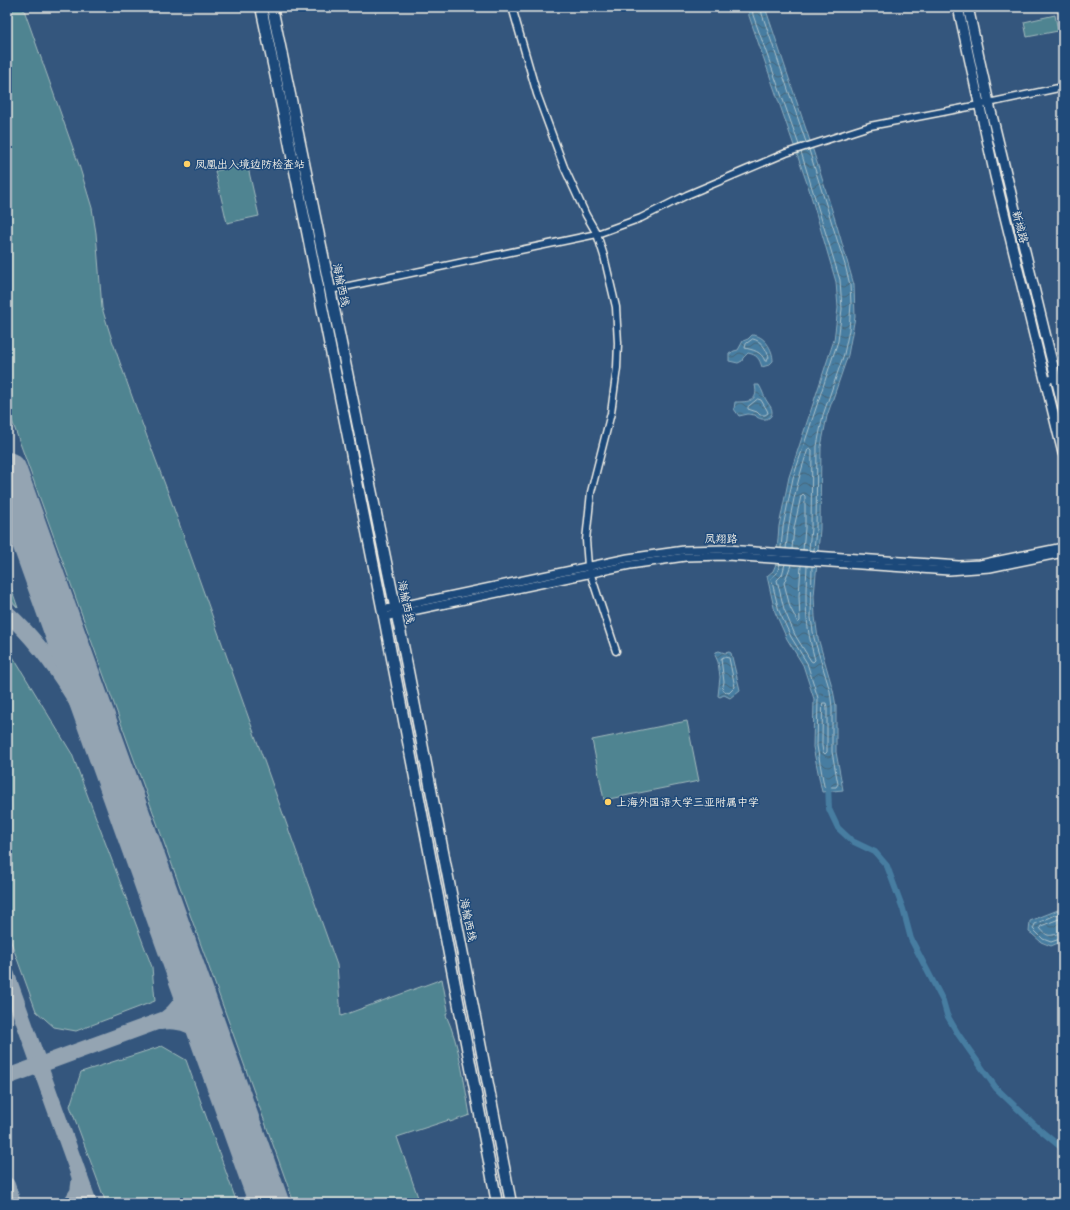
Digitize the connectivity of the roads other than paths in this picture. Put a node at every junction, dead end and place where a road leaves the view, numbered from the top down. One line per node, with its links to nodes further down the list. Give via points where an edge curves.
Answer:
1 (261, 7): 8 (highway, 海榆西线)
2 (272, 7): 8 (highway, 海榆西线)
3 (512, 7): 9 (street, via 537,94 564,167)
4 (958, 7): 7 (main road, 新城路)
5 (968, 7): 7 (main road, 新城路)
6 (1063, 87): 7 (street)
7 (984, 104): 9 (street, via 870,126 786,153 687,195 641,218); 11 (main road, 新城路); 12 (main road, 新城路, via 995,176)
8 (290, 120): 10 (highway, 海榆西线); 20 (highway, 海榆西线)
9 (597, 234): 10 (street); 18 (street, via 616,307 618,343 611,413 591,492 586,540)
10 (330, 290): 19 (highway, 海榆西线)
11 (1060, 378): 12 (street); 13 (main road, 新城路)
12 (1046, 380): 14 (main road, 新城路)
13 (1063, 407)
14 (1063, 453)
15 (1063, 547): 17 (street, 凤翔路, via 980,564 960,565)
16 (1063, 553): 17 (street, 凤翔路, via 990,568 949,571)
17 (821, 559): 18 (street, 凤翔路, via 774,556 685,557)
18 (589, 570): 19 (street, 凤翔路); 21 (street)
19 (396, 611): 20 (street, 凤翔路); 23 (highway, 海榆西线)
20 (383, 613): 22 (highway, 海榆西线)
21 (616, 651)
22 (497, 1203)
23 (511, 1203)

